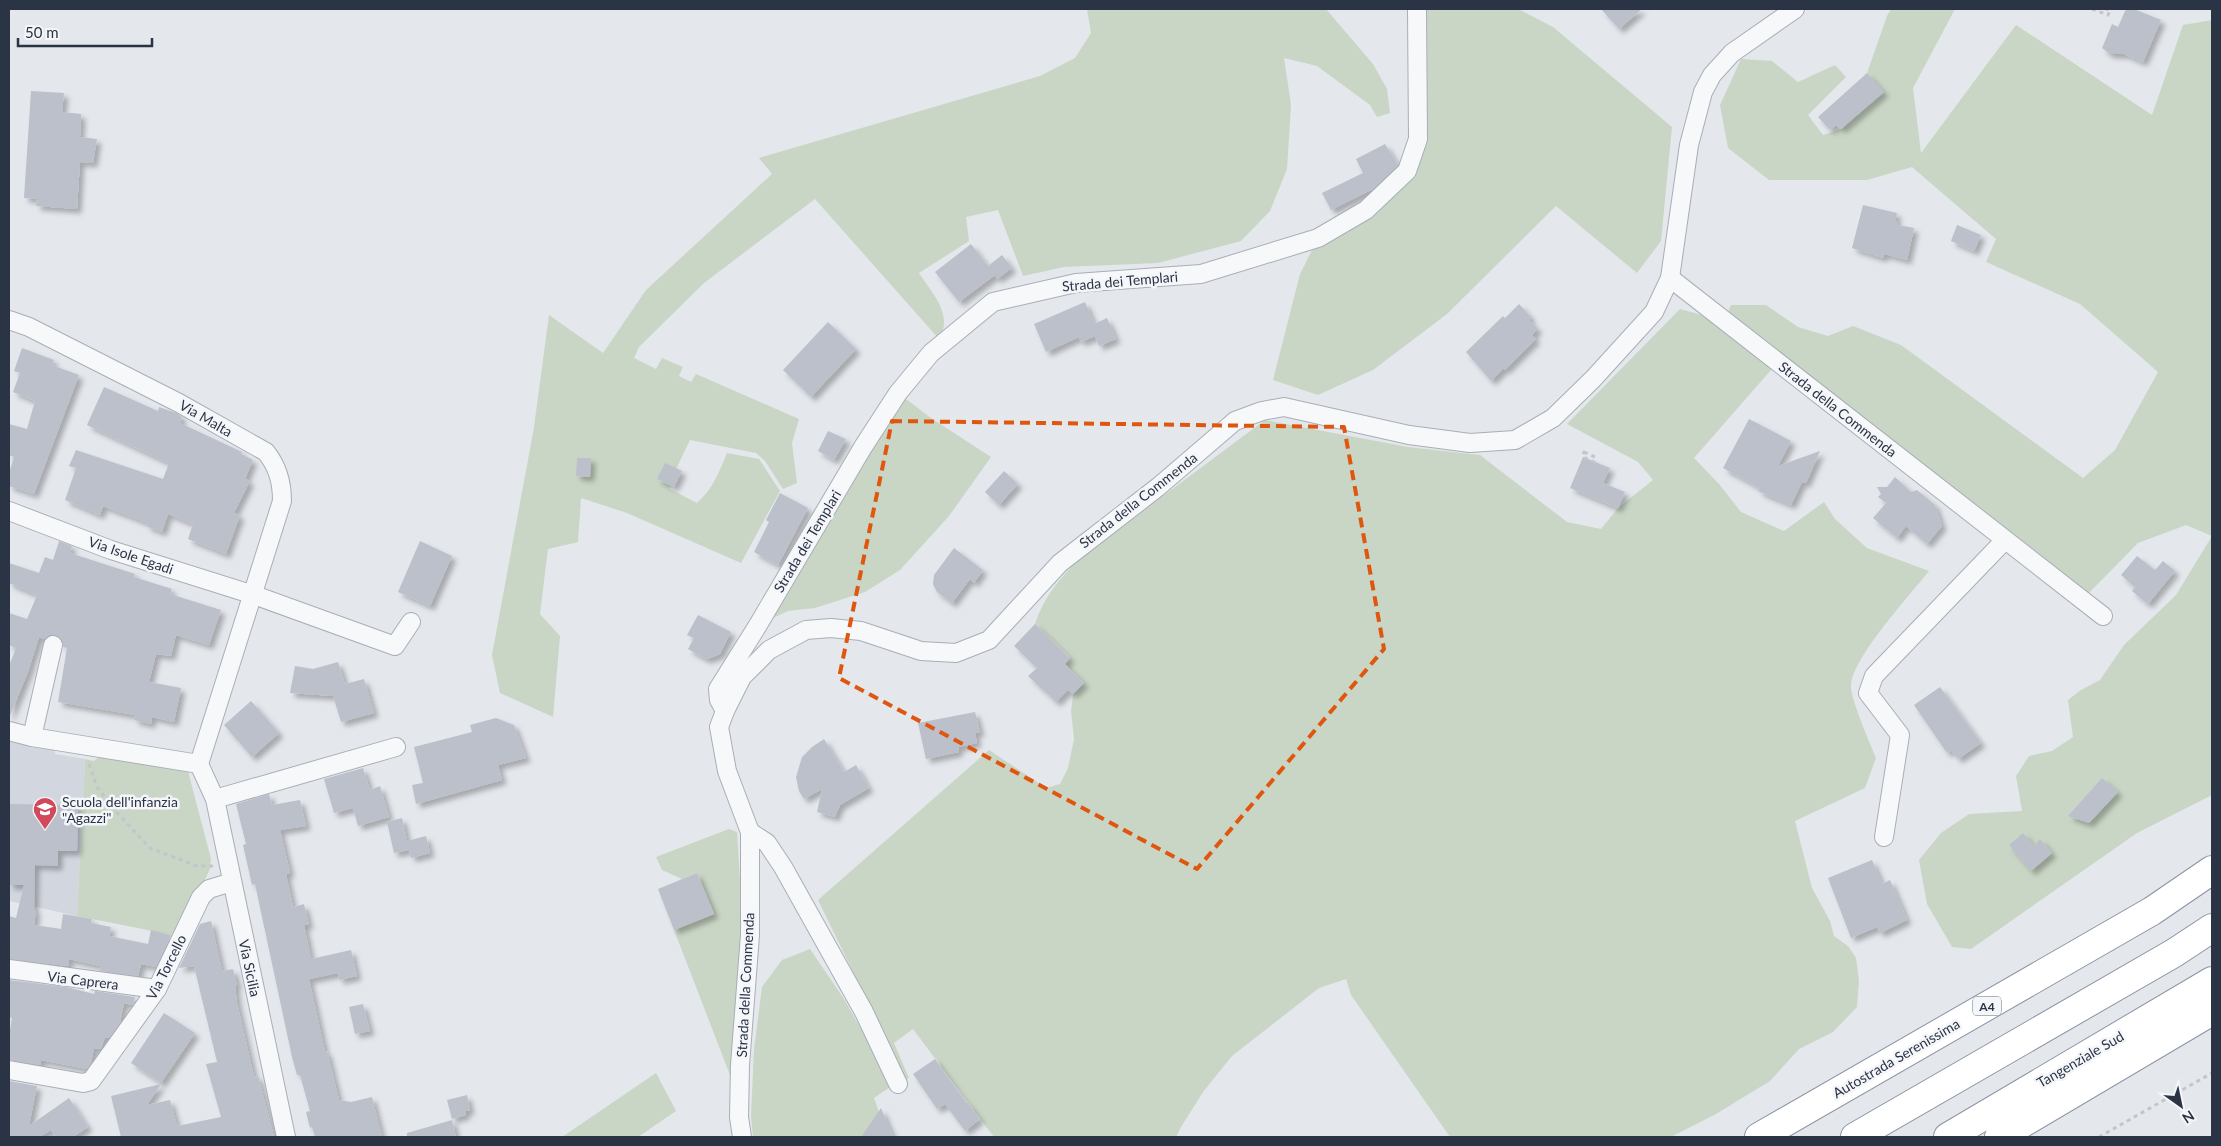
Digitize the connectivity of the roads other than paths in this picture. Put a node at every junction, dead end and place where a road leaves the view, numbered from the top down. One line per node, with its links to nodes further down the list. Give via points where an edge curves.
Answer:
1 (1417, 9): 11 (street, Strada dei Templari, via 1418,139 1407,171 1366,210 1318,238 1201,274 1076,283 993,302 931,353 898,393 718,689)
2 (1795, 9): 3 (street, Strada della Commenda, via 1732,53 1712,75 1703,92 1689,145)
3 (1670, 278): 6 (street, Strada della Commenda); 11 (street, Strada della Commenda, via 1654,312 1593,379 1553,418 1515,440 1470,443 1409,435 1284,407 1262,410 1235,421 1158,487 1060,563 989,640 956,653 921,651 861,631 806,630 769,650 742,677)
4 (9, 320): 7 (street, Via Malta, via 179,402 266,452 278,473 282,501)
5 (9, 511): 7 (street, Via Isole Egadi, via 111,550)
6 (2005, 540): 8 (street, Strada della Commenda); 18 (street, via 1874,676 1868,693 1900,735)
7 (254, 595): 9 (street, via 395,646); 15 (street, Via Malta)
8 (2103, 616)
9 (411, 622)
10 (53, 645): 13 (street)
11 (725, 711): 17 (street, Strada della Commenda, via 720,727 727,771)
12 (9, 732): 13 (street)
13 (32, 737): 15 (street)
14 (396, 747): 16 (street)
15 (200, 764): 16 (street, Via Sicilia)
16 (215, 799): 20 (street, Via Sicilia)
17 (750, 832): 27 (street, via 767,843 783,867 864,1012); 29 (street, Strada della Commenda, via 750,935 740,1074)
18 (1884, 838)
19 (2212, 870): 30 (highway, Autostrada Serenissima / A4, via 2152,911)
20 (230, 874): 24 (street, Via Torcello, via 201,897); 28 (street, Via Sicilia)
21 (2212, 928): 31 (highway)
22 (9, 969): 24 (street, Via Caprera)
23 (2212, 981): 32 (highway, Tangenziale Sud)
24 (157, 990): 26 (street, Via Torcello, via 92,1081 84,1083)
25 (2212, 1011): 33 (highway, Tangenziale Sud)
26 (9, 1070)
27 (898, 1084)
28 (286, 1137)
29 (742, 1137)
30 (1760, 1137)
31 (1855, 1137)
32 (1948, 1137)
33 (1999, 1137)

